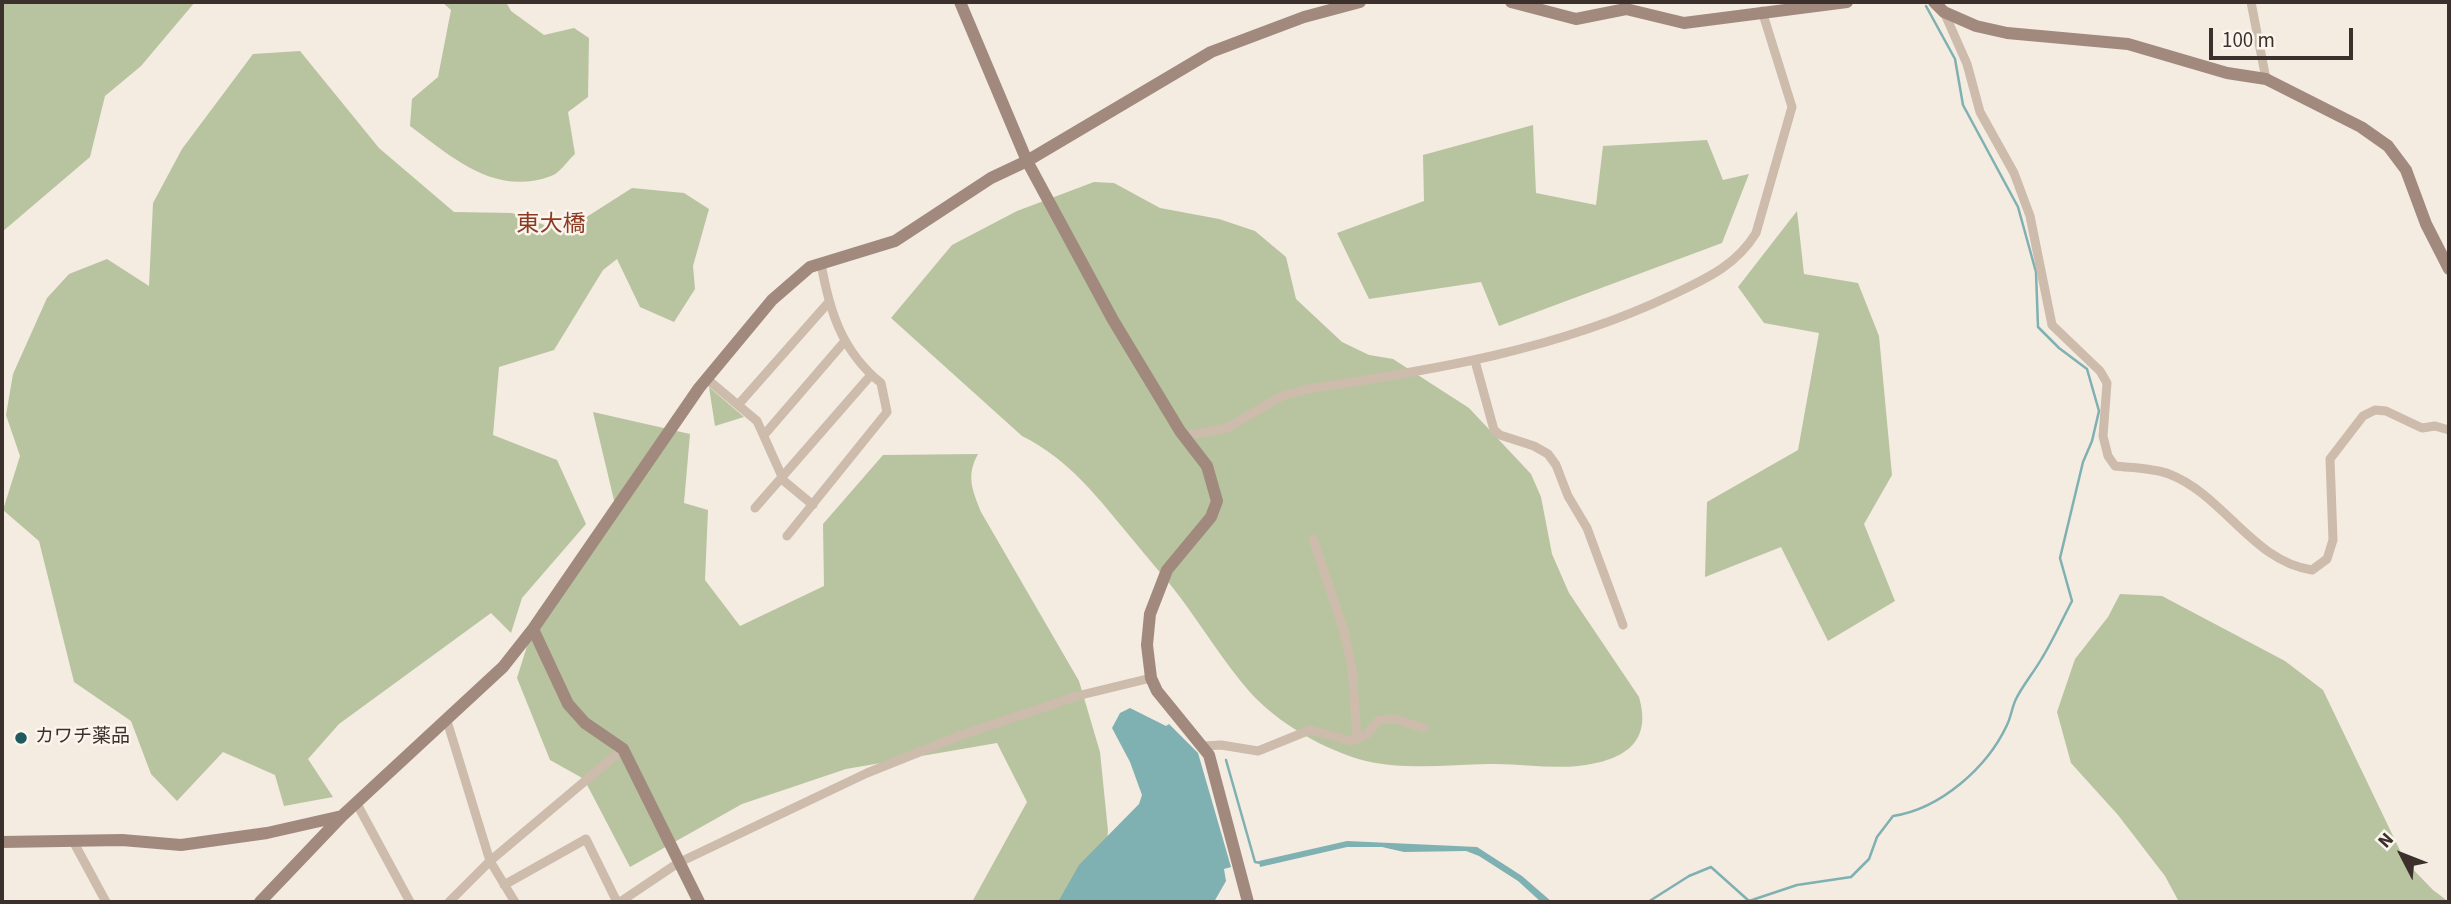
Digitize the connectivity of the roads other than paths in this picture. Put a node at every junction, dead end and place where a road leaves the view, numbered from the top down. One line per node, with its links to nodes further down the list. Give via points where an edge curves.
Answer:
1 (961, 2): 11 (street)
2 (1360, 2): 11 (street, via 1304,17 1211,52)
3 (1511, 2): 8 (street, via 1576,19 1626,9 1684,23)
4 (1847, 2): 7 (street)
5 (1934, 2): 9 (street)
6 (2251, 2): 10 (street)
7 (1777, 6): 8 (street)
8 (1762, 11): 16 (street, via 1792,107 1766,205 1745,250 1720,271 1656,303 1578,334)
9 (1944, 12): 10 (street, via 2007,33 2128,44 2227,73); 20 (street, via 1967,64 1980,112 2014,173 2030,216 2052,325 2107,383 2103,436 2115,466 2168,473 2218,506 2264,549 2286,563 2312,570 2327,559 2333,540 2330,459 2363,416 2386,411 2422,428)
10 (2266, 79): 13 (street, via 2361,127 2388,146 2406,170)
11 (1027, 160): 12 (street, via 895,241); 22 (street, via 1113,320)
12 (821, 263): 14 (street); 18 (street, via 772,300)
13 (2449, 269)
14 (828, 303): 15 (street); 19 (street)
15 (845, 341): 17 (street); 21 (street)
16 (1475, 361): 22 (street, via 1308,389 1282,396 1227,428); 28 (street, via 1494,430 1534,446 1556,465 1587,528)
17 (871, 375): 23 (street); 24 (street, via 881,383 887,412)
18 (706, 379): 19 (street); 29 (street)
19 (738, 405): 21 (street, via 757,421)
20 (2449, 430)
21 (764, 435): 23 (street)
22 (1184, 436): 30 (street, via 1208,466 1217,501 1211,517 1167,570 1150,614)
23 (782, 477): 24 (street); 25 (street)
24 (813, 505): 26 (street)
25 (755, 508)
26 (788, 536)
27 (1313, 539): 33 (street, via 1349,655)
28 (1623, 625)
29 (533, 629): 31 (street, via 503,667); 35 (street, via 568,705)
30 (1151, 678): 34 (street, via 1172,712); 41 (street, via 1077,696 962,735 867,773)
31 (447, 722): 36 (street); 40 (street)
32 (1424, 728): 33 (street, via 1394,719 1379,720)
33 (1357, 739): 34 (street, via 1343,741 1310,730 1258,751)
34 (1204, 746): 50 (street, via 1213,765)
35 (623, 749): 40 (street); 41 (street)
36 (357, 804): 37 (street); 45 (street)
37 (342, 816): 38 (street, via 267,833 180,845); 44 (street)
38 (73, 841): 39 (street); 43 (street)
39 (2, 842)
40 (491, 862): 42 (street); 46 (street)
41 (678, 863): 48 (street); 49 (street)
42 (505, 885): 47 (street); 48 (street, via 586,839)
43 (106, 902)
44 (260, 902)
45 (410, 902)
46 (449, 902)
47 (514, 902)
48 (619, 902)
49 (699, 902)
50 (1248, 902)

